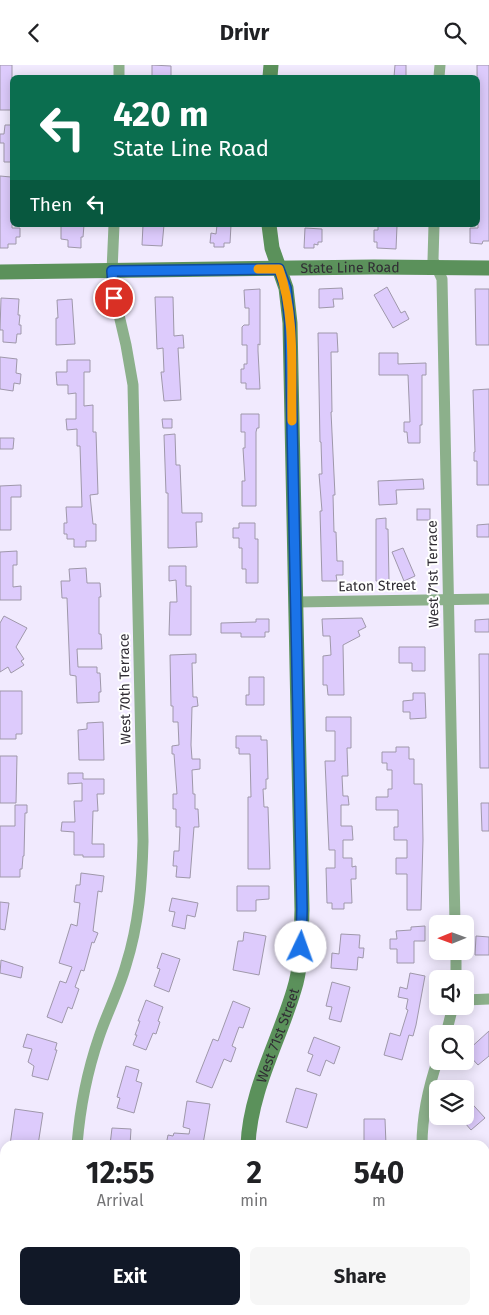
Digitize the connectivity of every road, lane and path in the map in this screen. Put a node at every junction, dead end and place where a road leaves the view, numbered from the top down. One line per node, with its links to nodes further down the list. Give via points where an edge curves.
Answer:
1 (114, 227): 7 (street, West 70th Terrace)
2 (269, 227): 6 (street, West 71st Street)
3 (434, 227): 4 (street, West 71st Terrace, via 432,254)
4 (437, 267): 5 (street, State Line Road); 6 (street, State Line Road); 10 (street, West 71st Terrace, via 442,279)
5 (489, 268)
6 (279, 269): 7 (street, State Line Road); 11 (street, West 71st Street, via 286,288 290,323)
7 (112, 271): 8 (street, State Line Road); 16 (street, West 70th Terrace, via 116,308 133,385 142,888 126,966 88,1072)
8 (0, 272)
9 (489, 599): 10 (street, Eaton Street)
10 (449, 600): 11 (street, Eaton Street); 12 (street, West 71st Terrace)
11 (296, 602): 17 (street, West 71st Street, via 302,909 300,958 295,988 254,1108)
12 (455, 915)
13 (489, 999): 14 (street)
14 (474, 1000)
15 (434, 1070): 18 (street, via 423,1116)
16 (77, 1140)
17 (249, 1140)
18 (422, 1140)

